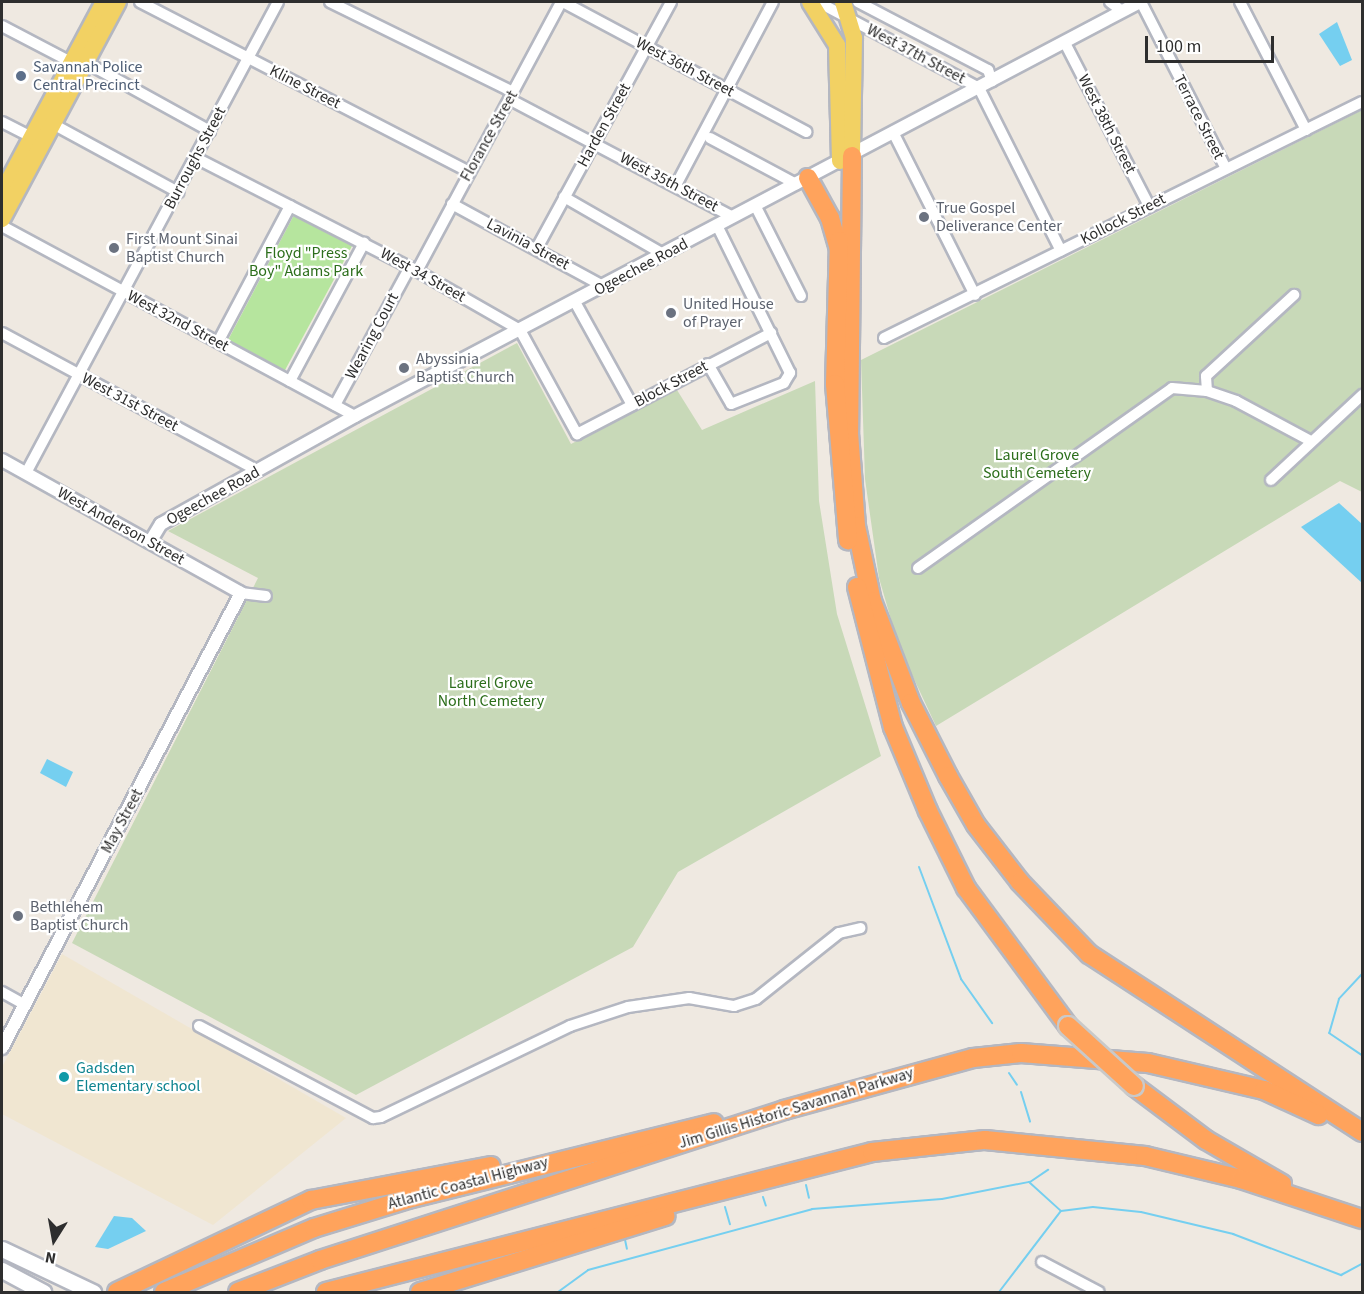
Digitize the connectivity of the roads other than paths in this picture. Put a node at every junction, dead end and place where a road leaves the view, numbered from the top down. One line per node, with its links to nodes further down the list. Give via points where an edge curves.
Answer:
1 (104, 2): 22 (main road)
2 (118, 2): 22 (main road)
3 (140, 2): 21 (street, Kline Street)
4 (278, 2): 21 (street, Burroughs Street)
5 (330, 2): 26 (street, West 35th Street)
6 (562, 2): 20 (street, West 36th Street); 26 (street, Florance Street)
7 (671, 2): 20 (street, Harden Street)
8 (773, 2): 25 (street)
9 (810, 2): 38 (main road, via 837,45)
10 (818, 2): 17 (street, West 37th Street)
11 (843, 2): 17 (main road)
12 (858, 2): 23 (street, West 37th Street, via 988,70)
13 (1110, 2): 16 (street)
14 (1141, 2): 16 (street, Ogeechee Road); 39 (street, Terrace Street)
15 (1240, 2): 31 (street)
16 (1122, 11): 19 (street, Ogeechee Road)
17 (851, 19): 24 (street, West 37th Street); 38 (main road)
18 (2, 26): 22 (street)
19 (1065, 43): 23 (street, Ogeechee Road); 49 (street, West 38th Street)
20 (647, 46): 25 (street, West 36th Street); 36 (street, Harden Street)
21 (249, 58): 30 (street, Burroughs Street); 40 (street, Kline Street)
22 (78, 62): 29 (main road); 30 (street); 34 (main road)
23 (992, 81): 24 (street, Ogeechee Road)
24 (979, 88): 33 (street, Ogeechee Road); 57 (street, West 37th Street)
25 (726, 89): 32 (street, West 36th Street); 42 (street)
26 (511, 95): 36 (street, West 35th Street); 40 (street, Florance Street)
27 (1362, 102): 31 (street, Kollock Street)
28 (2, 122): 34 (street)
29 (51, 123): 43 (street); 51 (main road)
30 (210, 130): 37 (street, Burroughs Street)
31 (1306, 130): 39 (street, Kollock Street)
32 (806, 132)
33 (894, 134): 38 (street, Ogeechee Road); 64 (street)
34 (31, 137): 44 (main road)
35 (710, 138): 41 (street)
36 (594, 142): 42 (street, West 35th Street); 45 (street, Harden Street)
37 (196, 158): 43 (street, Burroughs Street); 48 (street, West 34 Street)
38 (846, 158): 41 (street, Ogeechee Road); 56 (highway); 94 (highway, via 849,433 856,526 872,601 911,703 948,776 1020,882 1089,954)
39 (1225, 167): 49 (street, Kollock Street)
40 (470, 172): 46 (street, Florance Street)
41 (802, 181): 47 (street, Ogeechee Road); 56 (highway, via 830,218)
42 (676, 185): 50 (street, West 35th Street)
43 (178, 192): 61 (street, Burroughs Street)
44 (2, 193)
45 (564, 197): 55 (street, Harden Street); 58 (street)
46 (452, 204): 55 (street, Lavinia Street); 59 (street, Florance Street)
47 (755, 205): 50 (street, Ogeechee Road); 63 (street)
48 (290, 206): 54 (street, West 34 Street); 70 (street)
49 (1149, 206): 57 (street, Kollock Street)
50 (733, 217): 53 (street, Ogeechee Road)
51 (2, 219)
52 (2, 226): 61 (street, West 32nd Street)
53 (717, 227): 58 (street, Ogeechee Road); 68 (street, West 35th Street)
54 (364, 243): 59 (street, West 34 Street); 73 (street)
55 (537, 248): 60 (street, Lavinia Street)
56 (838, 249): 97 (highway, bridge, via 835,384 841,506 893,727 966,888 1068,1026 1134,1086 1206,1140)
57 (1061, 251): 64 (street, Kollock Street)
58 (663, 254): 60 (street, Ogeechee Road)
59 (413, 269): 66 (street, West 34 Street); 76 (street, Wearing Court)
60 (603, 286): 65 (street, Ogeechee Road)
61 (124, 291): 70 (street, West 32nd Street); 72 (street, Burroughs Street)
62 (1294, 295): 74 (street, via 1206,376)
63 (801, 296)
64 (975, 296): 69 (street, Kollock Street)
65 (575, 302): 66 (street, Ogeechee Road); 77 (street)
66 (520, 330): 77 (street, Block Street, via 571,431 591,429); 78 (street, Ogeechee Road)
67 (2, 333): 72 (street, West 31st Street)
68 (771, 333): 71 (street, Block Street); 71 (street, West 35th Street, via 790,373 784,383 731,404)
69 (884, 338)
70 (218, 342): 73 (street, West 32nd Street)
71 (708, 364): 77 (street, Block Street)
72 (78, 374): 81 (street, West 31st Street); 82 (street, Burroughs Street)
73 (290, 381): 76 (street, West 32nd Street)
74 (1207, 391): 79 (street); 85 (street, via 1172,388)
75 (1362, 396): 79 (street)
76 (335, 405): 78 (street, West 32nd Street)
77 (632, 405)
78 (355, 416): 81 (street, Ogeechee Road)
79 (1311, 441): 83 (street)
80 (2, 460): 82 (street, West Anderson Street)
81 (258, 471): 84 (street, Ogeechee Road, via 161,524)
82 (26, 473): 84 (street, West Anderson Street)
83 (1271, 480)
84 (150, 542): 86 (street, West Anderson Street)
85 (918, 568)
86 (240, 593): 87 (street); 90 (street, May Street)
87 (266, 596)
88 (860, 928): 91 (street, via 839,933 756,999 734,1006 689,998 618,1010 570,1026 381,1117 373,1118)
89 (2, 992): 90 (street)
90 (25, 1005): 92 (street, May Street)
91 (199, 1026)
92 (2, 1048)
93 (784, 1110): 94 (highway, Jim Gillis Historic Savannah Parkway, via 928,1067 983,1057 1053,1054 1148,1063 1264,1090); 95 (highway, Atlantic Coastal Highway); 106 (highway, Jim Gillis Historic Savannah Parkway, via 320,1260)
94 (1362, 1133)
95 (573, 1155): 104 (highway, via 406,1179 311,1200); 105 (highway, Atlantic Coastal Highway, via 352,1216)
96 (764, 1179): 97 (highway, via 872,1152 985,1140 1044,1141 1185,1164); 107 (highway); 108 (highway, via 714,1201)
97 (1312, 1201): 98 (highway)
98 (1362, 1219)
99 (2, 1249): 103 (main road)
100 (1042, 1262): 109 (street)
101 (2, 1270): 102 (main road)
102 (43, 1293)
103 (93, 1293)
104 (117, 1293)
105 (164, 1293)
106 (238, 1293)
107 (326, 1293)
108 (420, 1293)
109 (1100, 1293)

